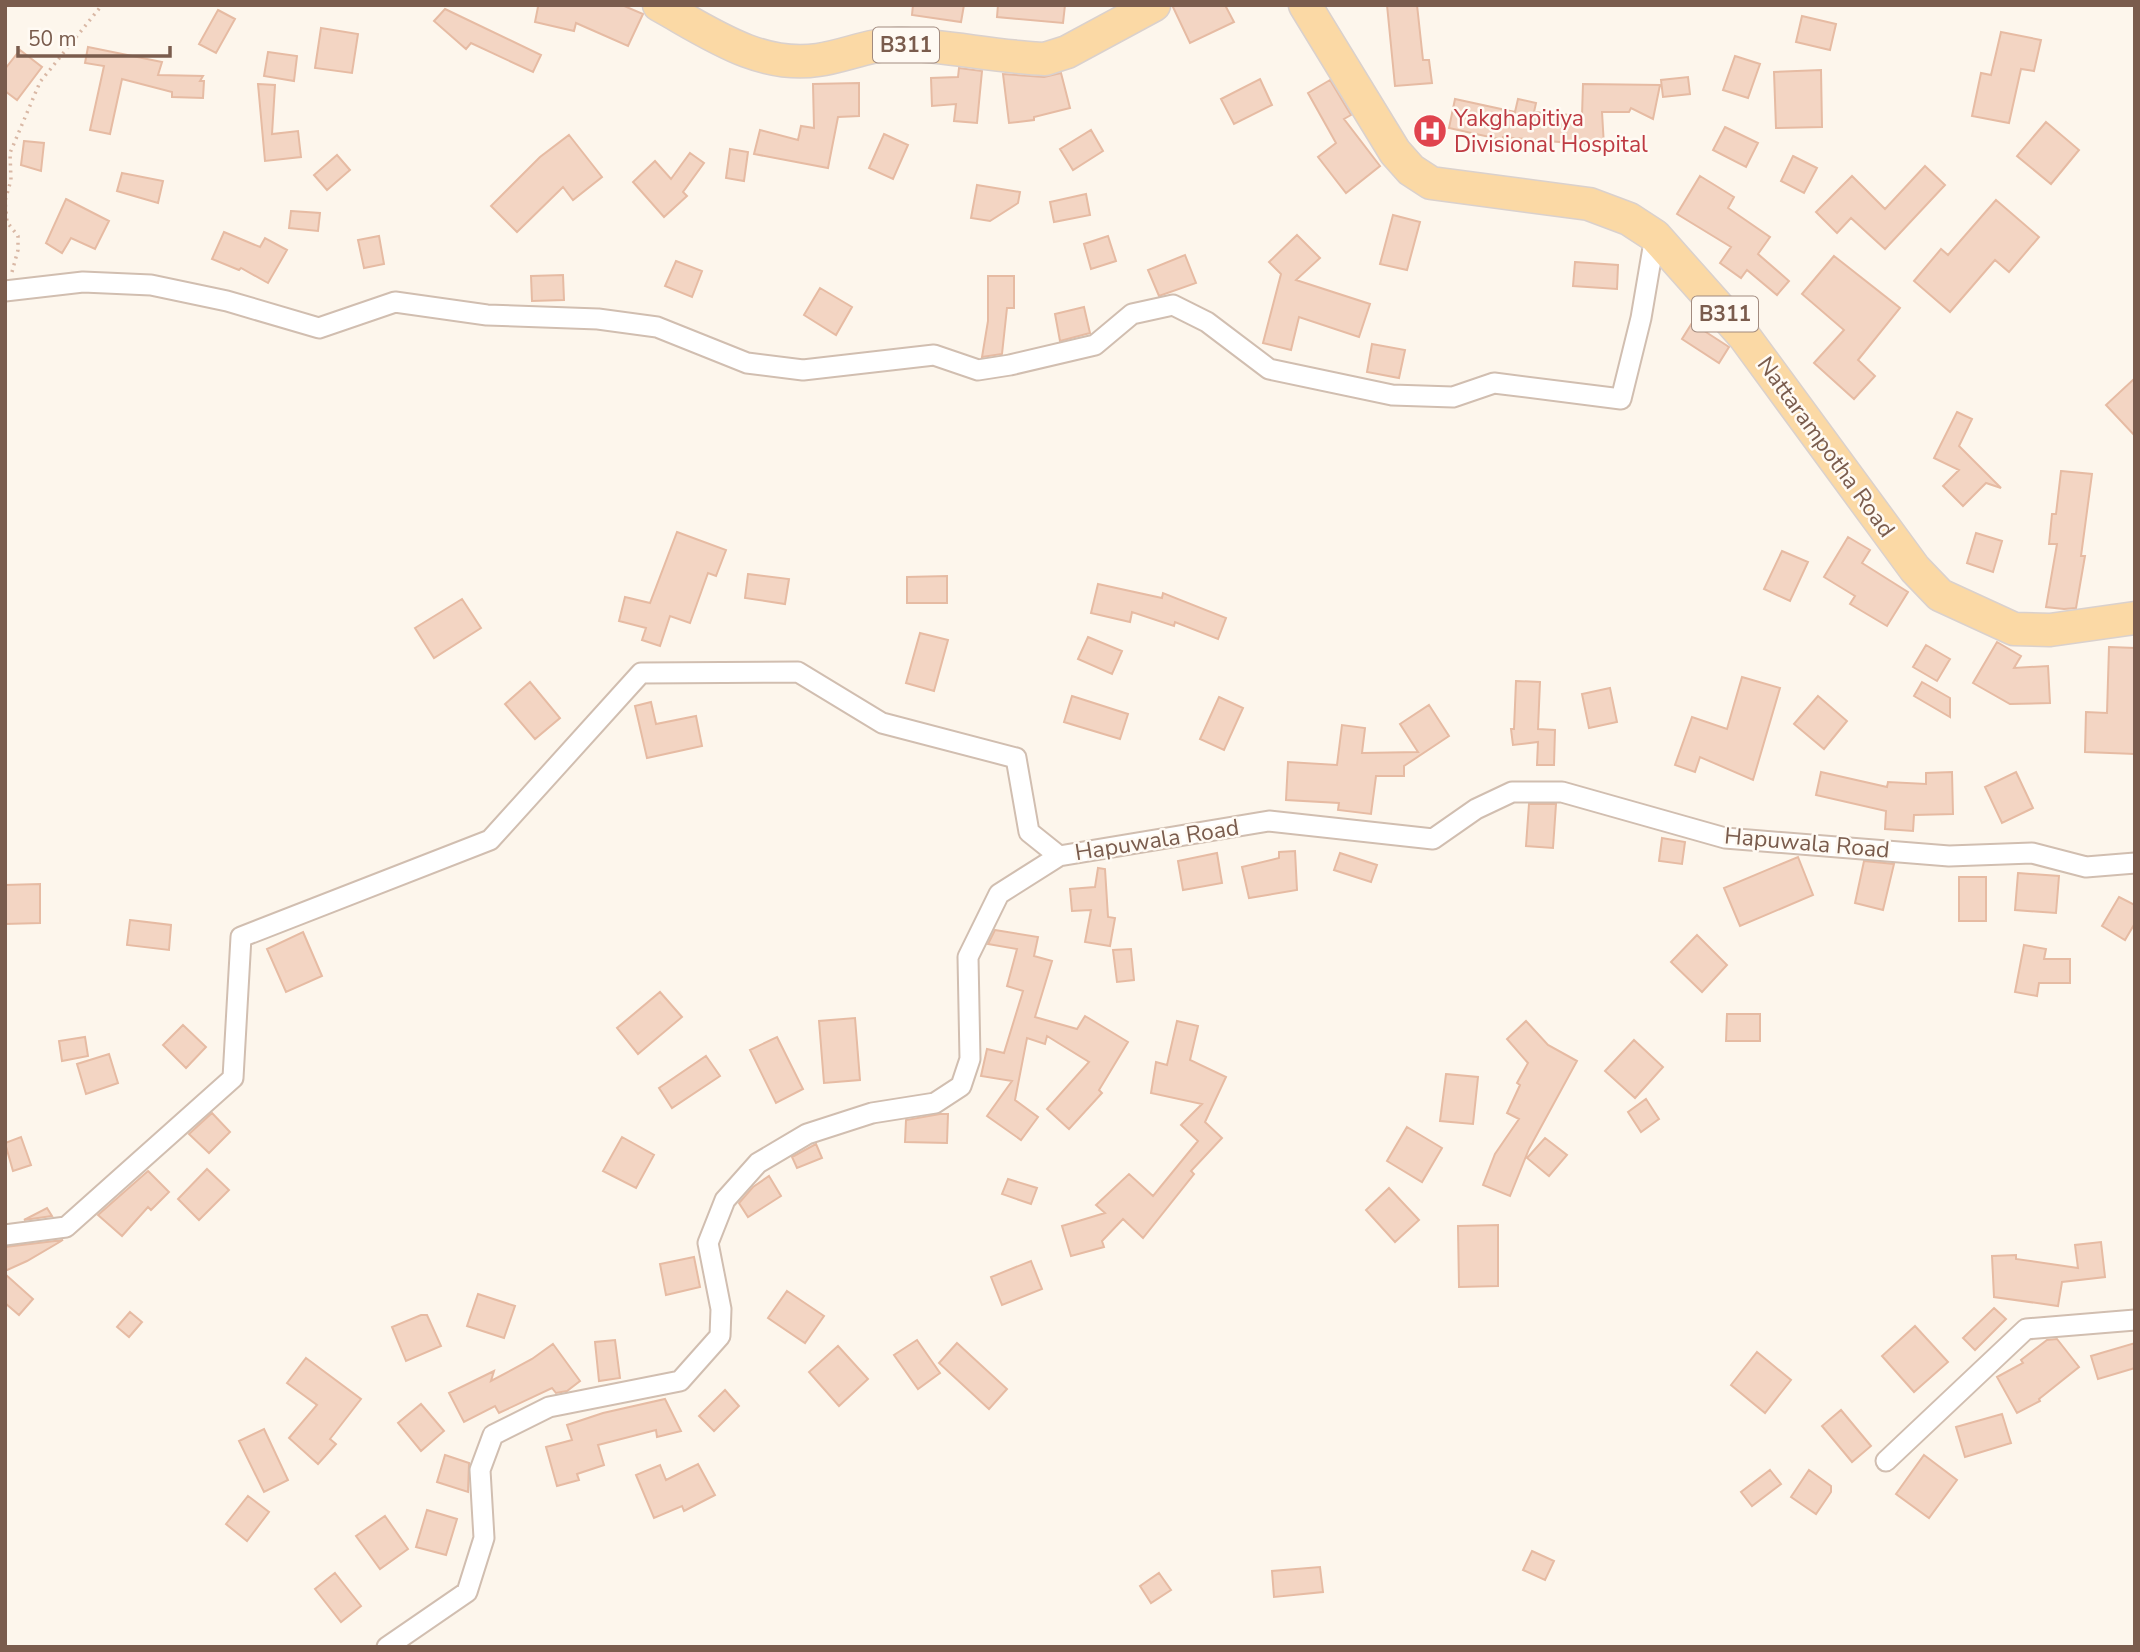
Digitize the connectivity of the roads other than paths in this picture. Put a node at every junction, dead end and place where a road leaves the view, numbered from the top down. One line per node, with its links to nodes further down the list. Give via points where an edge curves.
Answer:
1 (659, 5): 2 (main road, B311, via 734,47 799,62 901,44 1045,59)
2 (1154, 5)
3 (1305, 5): 4 (main road, Nattarampotha Road / B311, via 1374,120 1411,170 1432,183 1589,204 1629,219)
4 (1655, 236): 5 (street, via 1621,399 1494,383 1453,397 1367,390 1269,369 1208,321 1173,304 1132,314 1095,345 1010,365 978,370 934,355 803,370 747,363 657,327 598,319 487,315 395,302 320,328 227,300 151,285 83,282); 6 (main road, Nattarampotha Road / B311, via 1744,336 1915,569 1940,595 2014,629 2050,630)
5 (7, 290)
6 (2135, 618)
7 (1059, 856): 8 (street, Hapuwala Road, via 1269,821 1433,839 1476,809 1513,792 1562,792 1725,838 1949,856 2032,853 2086,867); 9 (street, via 1029,832 1016,758 882,723 798,672 641,673 490,840 241,937 233,1078 66,1227); 12 (street, Hapuwala Road, via 999,894 968,957 970,1059 961,1087 935,1103 872,1113 807,1134 758,1163 725,1199 708,1244 721,1309 720,1336 680,1381 549,1407 493,1435 480,1470 484,1538 467,1591)
8 (2135, 863)
9 (5, 1235)
10 (2135, 1320): 11 (street, via 2026,1329)
11 (1886, 1461)
12 (387, 1647)

